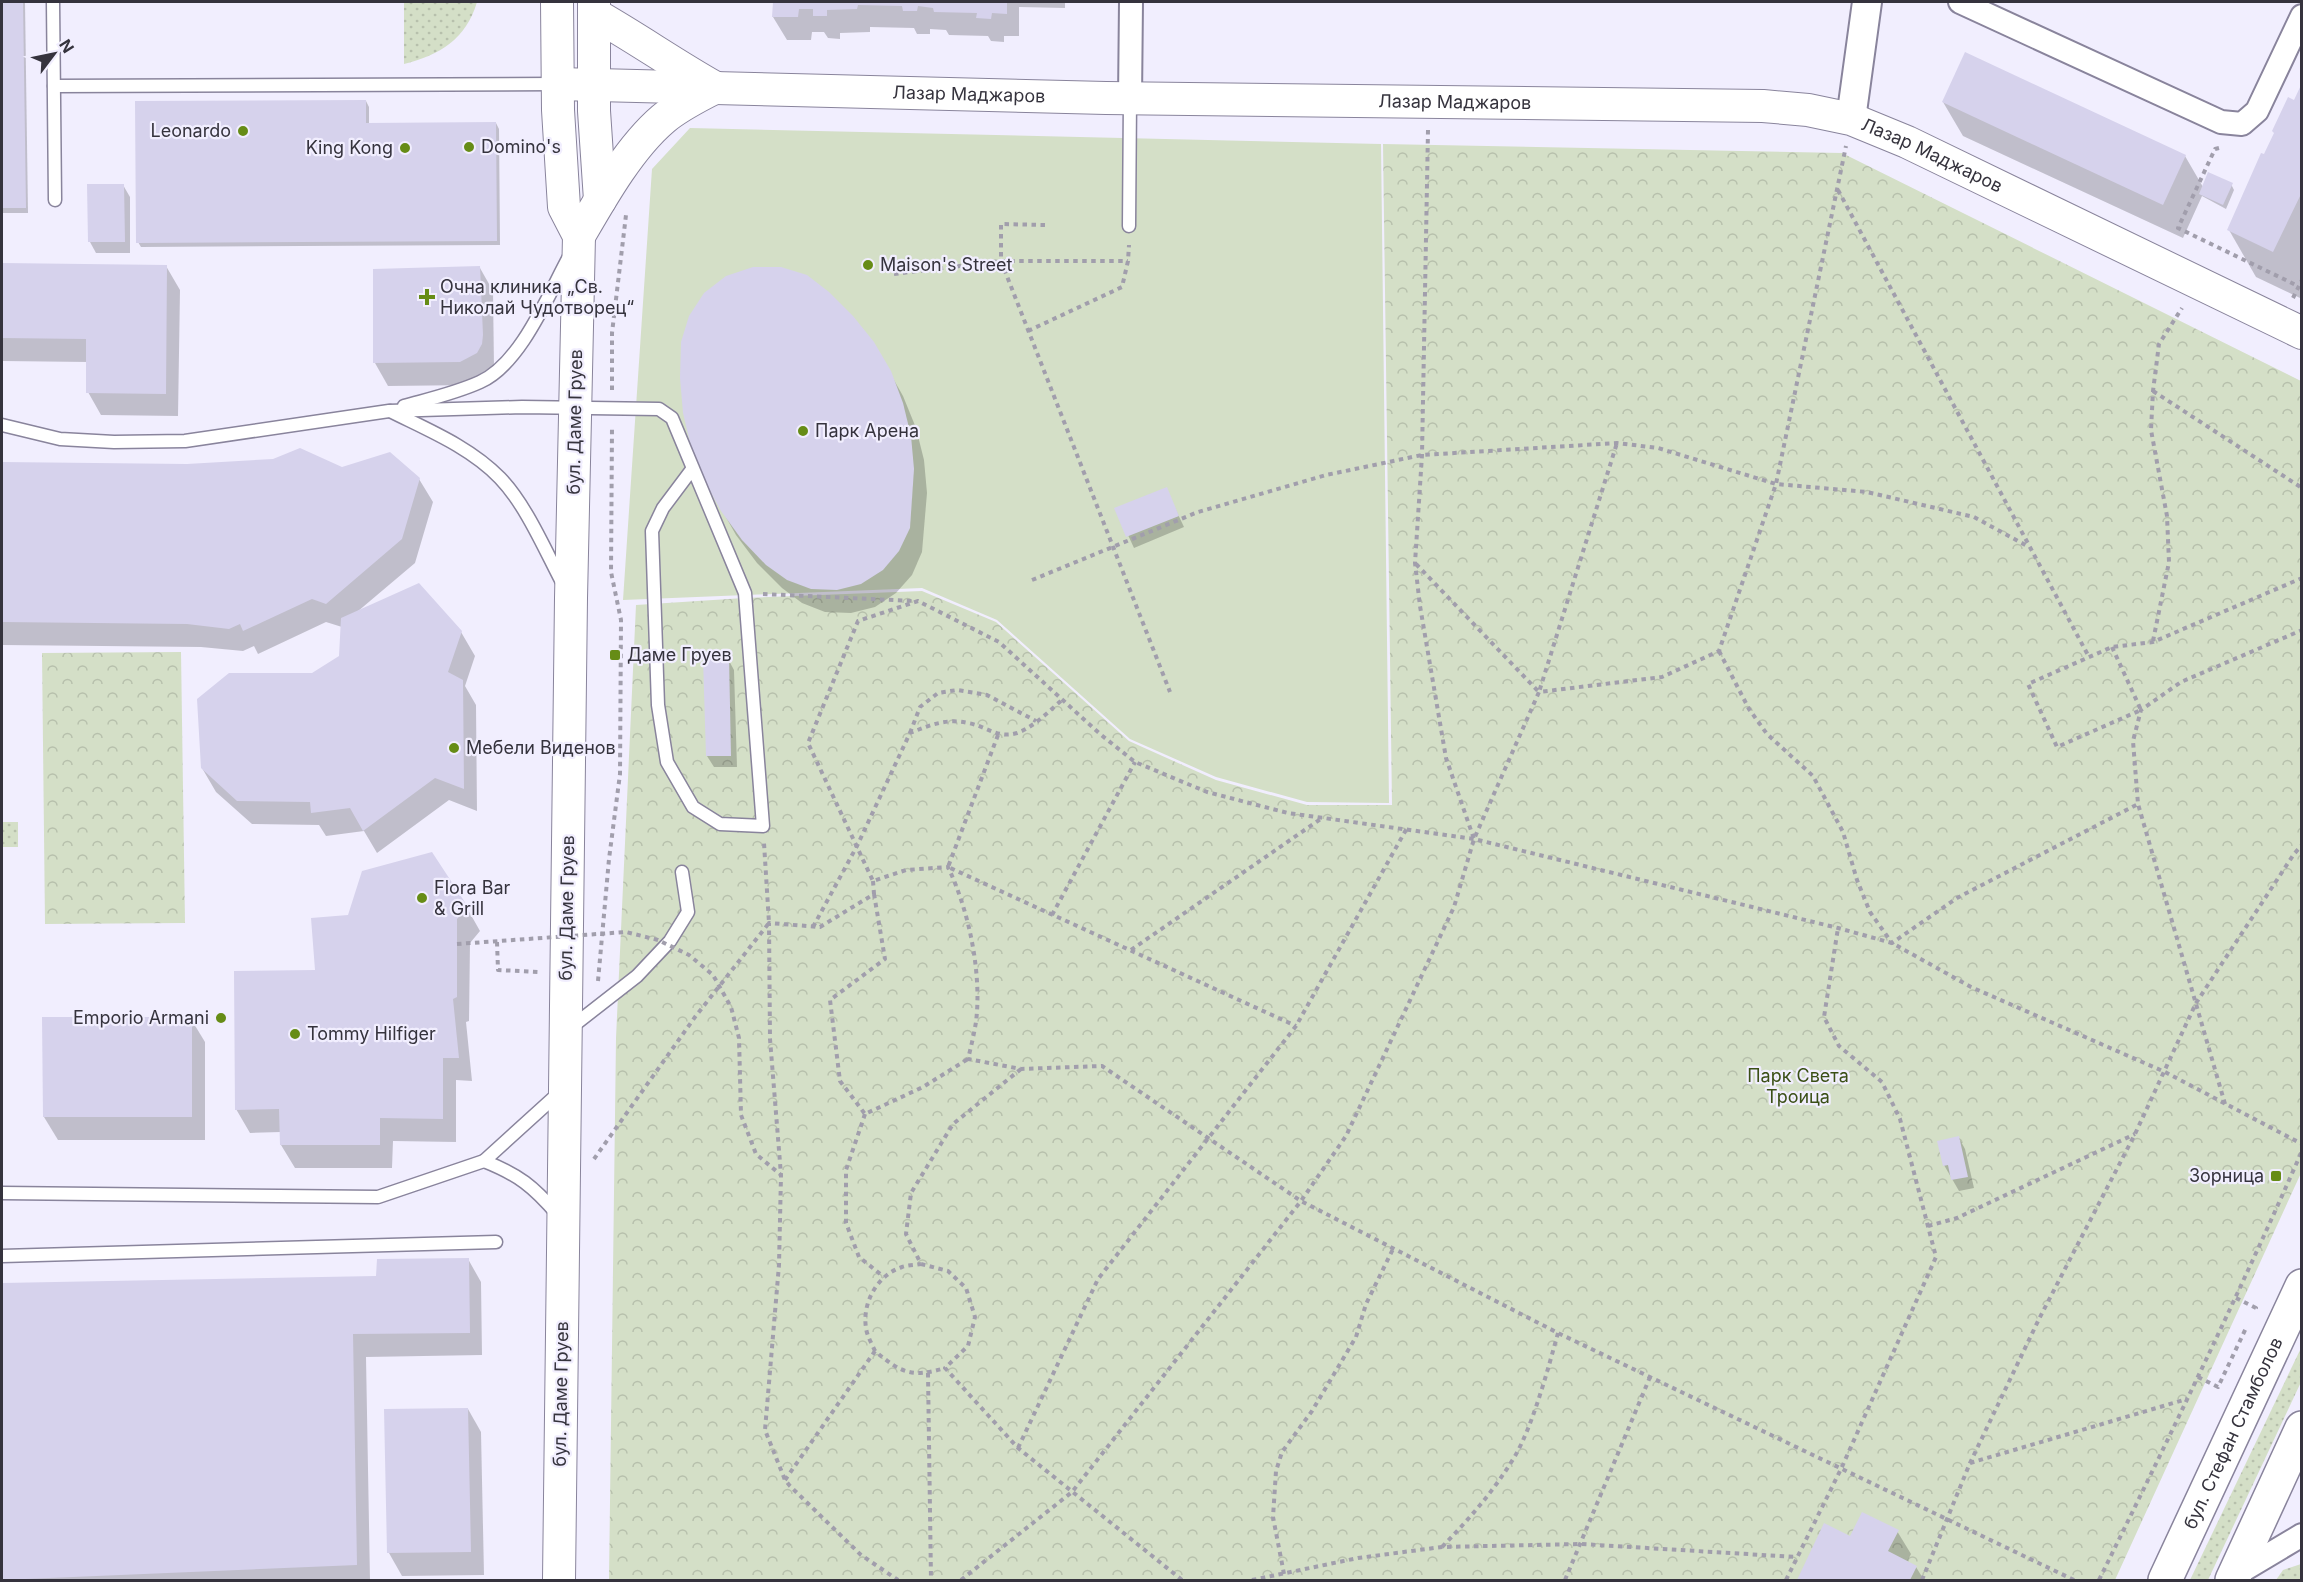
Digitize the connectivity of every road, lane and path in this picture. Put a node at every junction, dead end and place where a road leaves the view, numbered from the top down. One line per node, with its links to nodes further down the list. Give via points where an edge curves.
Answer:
1 (53, 2): 9 (lane)
2 (557, 2): 8 (main road, бул. Даме Груев)
3 (1131, 2): 12 (street)
4 (1867, 2): 14 (street)
5 (1960, 2): 15 (street, via 2221,122)
6 (594, 8): 10 (main road); 11 (main road)
7 (2301, 16): 15 (street, via 2258,111)
8 (558, 84): 9 (lane); 10 (main road, Лазар Маджаров); 21 (main road, бул. Даме Груев, via 564,207)
9 (54, 86): 17 (lane)
10 (594, 86): 11 (main road, Лазар Маджаров); 18 (main road)
11 (715, 87): 12 (main road, Лазар Маджаров); 18 (main road, бул. Даме Груев, via 656,125 618,172)
12 (1130, 99): 13 (main road, Лазар Маджаров); 20 (lane)
13 (1428, 102): 14 (main road, Лазар Маджаров, via 1763,106); 35 (path)
14 (1851, 119): 16 (path); 25 (main road, Лазар Маджаров, via 1907,142)
15 (2242, 124): 26 (path, via 2229,143 2216,149 2178,228)
16 (1838, 190): 37 (path); 40 (path)
17 (55, 200)
18 (613, 206): 21 (main road, бул. Даме Груев); 31 (path)
19 (1045, 225): 22 (path, via 1001,224)
20 (1129, 226): 23 (path)
21 (579, 236): 30 (main road, бул. Даме Груев); 32 (lane, via 526,336 501,366 482,382)
22 (1001, 261): 23 (path); 24 (path); 27 (path)
23 (1128, 261): 27 (path, via 1122,286)
24 (894, 274)
25 (2198, 283): 28 (main road, Лазар Маджаров); 29 (path, via 2159,344)
26 (2298, 286)
27 (1028, 331): 39 (path)
28 (2301, 333)
29 (2152, 391): 38 (path); 48 (path, via 2151,430 2168,516 2169,562)
30 (576, 407): 31 (lane); 32 (lane); 45 (main road, бул. Даме Груев)
31 (611, 408): 36 (lane, via 659,409 672,418); 81 (path, via 611,572 621,620 620,774)
32 (389, 411): 33 (lane, via 184,441 60,439); 45 (lane, via 459,446 499,477 519,502)
33 (2, 425)
34 (1617, 442): 35 (path); 37 (path, via 1658,448); 53 (path)
35 (1422, 455): 39 (path, via 1326,475 1198,512); 41 (path)
36 (693, 468): 44 (lane); 62 (lane, via 651,531 658,705 667,762 693,807 720,824)
37 (1776, 484): 40 (path, via 1866,492 1974,516); 50 (path)
38 (2301, 488)
39 (1114, 546): 43 (path); 52 (path)
40 (2029, 547): 51 (path)
41 (1415, 563): 53 (path); 64 (path, via 1446,759)
42 (2301, 578): 48 (path)
43 (1032, 580)
44 (745, 593): 46 (path); 62 (lane)
45 (571, 598): 79 (main road, бул. Даме Груев)
46 (918, 601): 54 (path, via 999,642); 66 (path, via 858,621 808,743)
47 (2301, 630): 55 (path, via 2181,681)
48 (2153, 642): 49 (path)
49 (2112, 647): 51 (path); 55 (path)
50 (1719, 651): 53 (path, via 1662,677); 76 (path, via 1749,709 1767,734 1812,776 1843,832 1870,912)
51 (2089, 657): 55 (path, via 2028,684 2057,747)
52 (1170, 692)
53 (1539, 692): 64 (path)
54 (1062, 700): 56 (path); 59 (path)
55 (2140, 710): 60 (path, via 2133,741)
56 (1036, 721): 57 (path, via 987,695 957,690 938,693 920,707); 58 (path, via 1017,733)
57 (910, 733): 58 (path, via 943,720 969,723); 66 (path)
58 (998, 735): 67 (path)
59 (1135, 762): 61 (path, via 1207,792); 71 (path)
60 (2139, 804): 76 (path, via 1957,898); 80 (path)
61 (1323, 818): 63 (path); 78 (path)
62 (763, 826): 72 (path)
63 (1407, 828): 64 (path); 82 (path)
64 (1474, 839): 74 (path); 98 (path, via 1454,907 1346,1136)
65 (2301, 845): 80 (path)
66 (857, 846): 69 (path); 73 (path)
67 (948, 867): 69 (path, via 906,870); 71 (path); 84 (path, via 960,892 977,971 976,1021)
68 (682, 872): 81 (lane, via 688,912 670,941 637,976)
69 (873, 881): 70 (path)
70 (874, 894): 73 (path, via 820,927); 89 (path, via 885,959 830,1000 840,1081)
71 (1052, 915): 78 (path)
72 (769, 923): 73 (path); 93 (path, via 695,1017 593,1159); 96 (path, via 770,1039)
73 (813, 927)
74 (1838, 928): 76 (path); 100 (path, via 1824,1017 1839,1046 1882,1082 1900,1119)
75 (496, 942): 77 (path, bridge); 79 (path, via 498,970); 96 (path, bridge, via 626,932 658,940 688,955 713,975 730,1007 740,1038 741,1114 756,1154)
76 (1892, 943): 86 (path, via 1971,987)
77 (458, 944)
78 (1130, 950): 82 (path)
79 (566, 974): 83 (main road, бул. Даме Груев)
80 (2196, 1003): 86 (path); 88 (path)
81 (596, 1009): 83 (lane)
82 (1296, 1026): 91 (path)
83 (566, 1032): 87 (main road, бул. Даме Груев)
84 (968, 1059): 85 (path); 89 (path, via 922,1087)
85 (1021, 1069): 91 (path, via 1102,1066); 104 (path, via 953,1124 911,1193 906,1234)
86 (2165, 1072): 88 (path); 90 (path)
87 (565, 1088): 95 (lane); 99 (main road, бул. Даме Груев)
88 (2225, 1104): 92 (path)
89 (865, 1114): 105 (path, via 846,1170 846,1223 859,1257)
90 (2135, 1134): 100 (path, via 1957,1218); 117 (path)
91 (1208, 1138): 98 (path); 116 (path, via 1098,1279)
92 (2301, 1144)
93 (594, 1148)
94 (2301, 1151): 107 (path)
95 (484, 1161): 97 (lane, via 378,1197); 99 (lane, via 513,1173)
96 (781, 1175): 119 (path, via 779,1265 765,1430)
97 (2, 1193)
98 (1301, 1202): 102 (path); 120 (path)
99 (563, 1221): 128 (main road, бул. Даме Груев)
100 (1928, 1226): 118 (path, via 1936,1257)
101 (496, 1242): 103 (lane)
102 (1393, 1249): 108 (path); 126 (path, via 1366,1304 1356,1336 1312,1412 1282,1452 1276,1471 1274,1517)
103 (2, 1256)
104 (921, 1264): 105 (path, via 902,1267); 110 (path, via 948,1271 966,1288 975,1317 968,1346)
105 (884, 1277): 109 (path, via 870,1297 865,1313 866,1330)
106 (2301, 1286): 139 (main road, бул. Стефан Стамболов)
107 (2236, 1298): 113 (path); 113 (path, via 2256,1308 2252,1317 2218,1387)
108 (1558, 1333): 112 (path); 124 (path, via 1516,1454 1478,1510)
109 (875, 1351): 111 (path, via 906,1372); 119 (path)
110 (945, 1368): 111 (path); 116 (path)
111 (928, 1373): 130 (path)
112 (1650, 1377): 118 (path); 123 (path)
113 (2198, 1377): 114 (path)
114 (2188, 1399): 117 (path); 138 (path)
115 (2301, 1432): 127 (main road)
116 (1018, 1448): 120 (path)
117 (1970, 1463): 121 (path)
118 (1841, 1469): 121 (path); 125 (path)
119 (785, 1480): 129 (path, via 861,1554)
120 (1072, 1492): 131 (path); 132 (path)
121 (1948, 1520): 136 (path); 137 (path)
122 (2301, 1536): 127 (street)
123 (1581, 1544): 124 (path); 125 (path); 134 (path)
124 (1442, 1547): 126 (path, via 1358,1558)
125 (1796, 1557): 135 (path)
126 (1284, 1574): 133 (path)
127 (2234, 1578)
128 (559, 1581)
129 (898, 1581)
130 (931, 1581)
131 (961, 1581)
132 (1182, 1581)
133 (1252, 1581)
134 (1565, 1581)
135 (1786, 1581)
136 (1922, 1581)
137 (2074, 1581)
138 (2099, 1581)
139 (2165, 1581)

